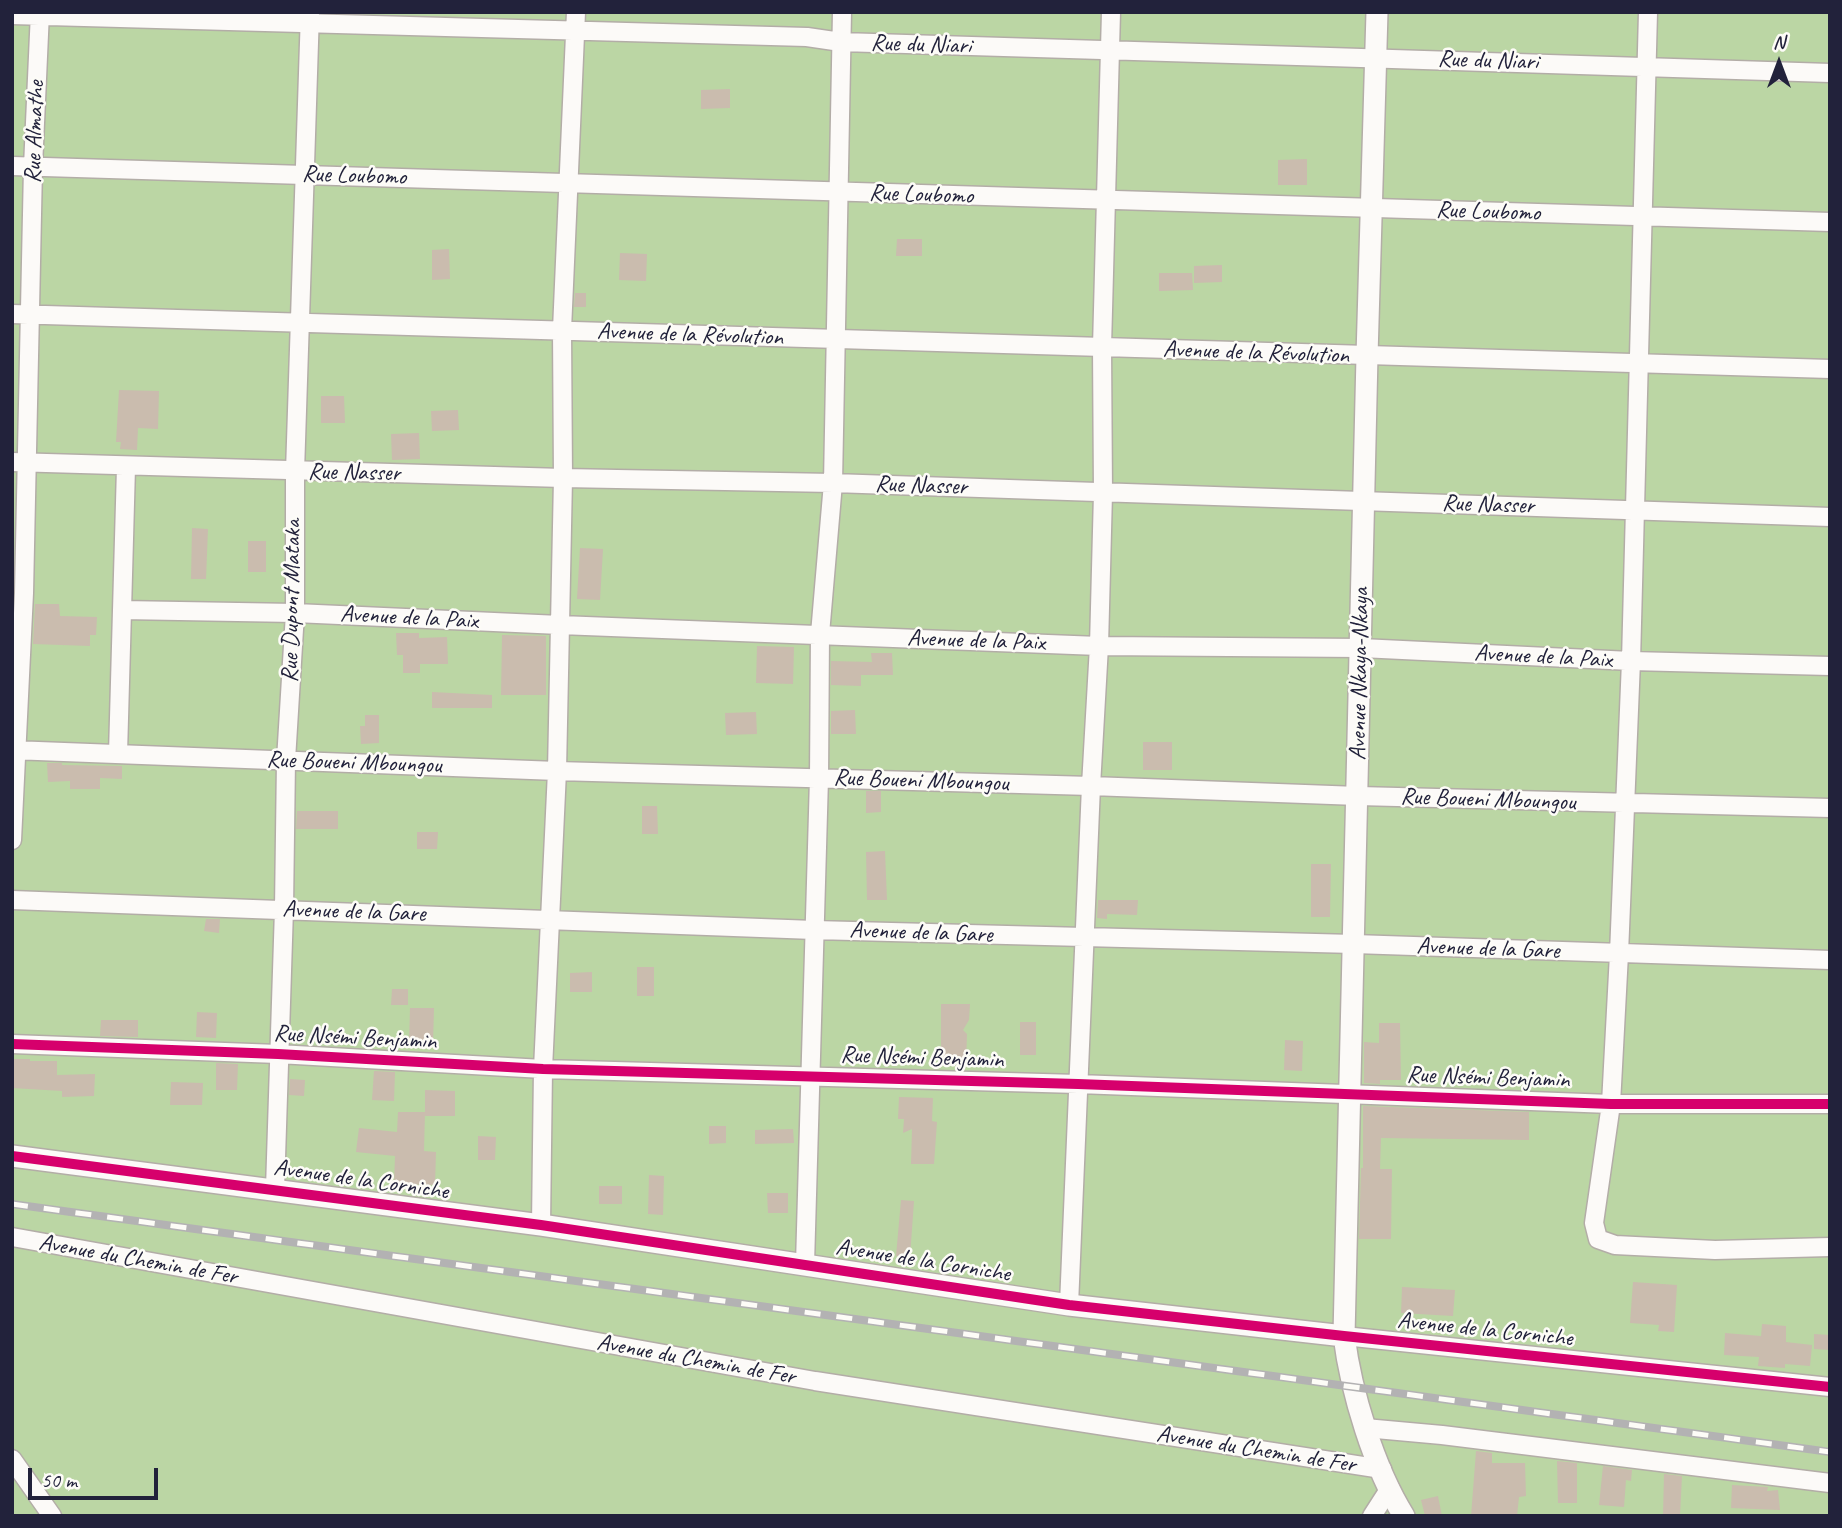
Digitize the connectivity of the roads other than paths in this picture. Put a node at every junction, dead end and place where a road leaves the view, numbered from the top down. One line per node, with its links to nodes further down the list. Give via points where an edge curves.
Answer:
1 (576, 12): 9 (street)
2 (842, 12): 10 (street)
3 (1111, 12): 11 (street)
4 (1377, 12): 12 (street, Avenue Nkaya-Nkaya)
5 (1648, 12): 13 (street)
6 (12, 15): 7 (street, Rue du Niari)
7 (40, 15): 8 (street, Rue du Niari); 16 (street, Rue Almathe)
8 (310, 19): 9 (street, Rue du Niari); 17 (street, Rue Dupont Mataka)
9 (575, 32): 10 (street, Rue du Niari, via 807,37); 18 (street)
10 (841, 42): 11 (street, Rue du Niari); 19 (street)
11 (1110, 52): 12 (street, Rue du Niari); 20 (street)
12 (1376, 58): 13 (street, Rue du Niari); 21 (street, Avenue Nkaya-Nkaya)
13 (1647, 66): 14 (street, Rue du Niari); 22 (street)
14 (1830, 73)
15 (12, 166): 16 (street, Rue Loubomo)
16 (33, 167): 17 (street, Rue Loubomo); 24 (street, Rue Almathe)
17 (304, 174): 18 (street, Rue Loubomo); 25 (street, Rue Dupont Mataka)
18 (567, 183): 19 (street, Rue Loubomo); 26 (street)
19 (838, 192): 20 (street, Rue Loubomo); 27 (street)
20 (1107, 200): 21 (street, Rue Loubomo); 28 (street)
21 (1371, 208): 22 (street, Rue Loubomo); 29 (street, Avenue Nkaya-Nkaya)
22 (1643, 217): 23 (street, Rue Loubomo); 30 (street)
23 (1830, 222)
24 (21, 314): 25 (street, Avenue de la Révolution); 32 (street, Rue Almathe)
25 (299, 323): 26 (street, Avenue de la Révolution); 34 (street, Rue Dupont Mataka)
26 (562, 330): 27 (street, Avenue de la Révolution); 35 (street)
27 (834, 340): 28 (street, Avenue de la Révolution); 36 (street)
28 (1102, 347): 29 (street, Avenue de la Révolution); 37 (street)
29 (1367, 356): 30 (street, Avenue de la Révolution); 38 (street, Avenue Nkaya-Nkaya)
30 (1639, 365): 31 (street, Avenue de la Révolution); 39 (street)
31 (1830, 369)
32 (20, 463): 33 (street, Rue Nasser); 49 (street, Rue Almathe)
33 (126, 467): 34 (street, Rue Nasser); 41 (street)
34 (295, 472): 35 (street, Rue Nasser); 42 (street, Rue Dupont Mataka)
35 (563, 478): 36 (street, Rue Nasser); 43 (street)
36 (834, 483): 37 (street, Rue Nasser); 44 (street)
37 (1103, 493): 38 (street, Rue Nasser); 45 (street)
38 (1365, 500): 39 (street, Rue Nasser); 46 (street, Avenue Nkaya-Nkaya)
39 (1634, 511): 40 (street, Rue Nasser); 47 (street)
40 (1830, 517)
41 (122, 610): 42 (street, Avenue de la Paix); 50 (street)
42 (295, 613): 43 (street, Avenue de la Paix); 51 (street, Rue Dupont Mataka)
43 (560, 625): 44 (street, Avenue de la Paix); 52 (street)
44 (820, 634): 45 (street, Avenue de la Paix); 53 (street)
45 (1099, 646): 46 (street, Avenue de la Paix); 54 (street)
46 (1361, 648): 47 (street, Avenue de la Paix); 55 (street, Avenue Nkaya-Nkaya)
47 (1630, 661): 48 (street, Avenue de la Paix); 56 (street)
48 (1830, 666)
49 (15, 750): 50 (street, Rue Boueni Mboungou); 58 (street, Rue Almathe)
50 (118, 754): 51 (street, Rue Boueni Mboungou)
51 (286, 760): 52 (street, Rue Boueni Mboungou); 60 (street, Rue Dupont Mataka)
52 (557, 771): 53 (street, Rue Boueni Mboungou); 61 (street)
53 (819, 778): 54 (street, Rue Boueni Mboungou); 62 (street)
54 (1091, 786): 55 (street, Rue Boueni Mboungou); 63 (street)
55 (1358, 796): 56 (street, Rue Boueni Mboungou); 64 (street, Avenue Nkaya-Nkaya)
56 (1625, 803): 57 (street, Rue Boueni Mboungou); 65 (street)
57 (1830, 808)
58 (12, 840)
59 (12, 900): 60 (street, Avenue de la Gare)
60 (284, 909): 61 (street, Avenue de la Gare); 68 (street, Rue Dupont Mataka)
61 (550, 920): 62 (street, Avenue de la Gare); 69 (street)
62 (814, 930): 63 (street, Avenue de la Gare); 70 (street)
63 (1085, 937): 64 (street, Avenue de la Gare); 71 (street)
64 (1354, 944): 65 (street, Avenue de la Gare); 72 (street, Avenue Nkaya-Nkaya)
65 (1619, 954): 66 (street, Avenue de la Gare); 73 (street)
66 (1830, 960)
67 (12, 1044): 68 (street, Rue Nsémi Benjamin)
68 (278, 1054): 69 (street, Rue Nsémi Benjamin); 76 (street, Rue Dupont Mataka)
69 (543, 1069): 70 (street, Rue Nsémi Benjamin); 77 (street)
70 (811, 1075): 71 (street, Rue Nsémi Benjamin); 80 (street)
71 (1078, 1084): 72 (street, Rue Nsémi Benjamin); 81 (street)
72 (1350, 1094): 73 (street, Rue Nsémi Benjamin); 82 (street, Avenue Nkaya-Nkaya)
73 (1611, 1104): 74 (street, Rue Nsémi Benjamin); 79 (street, via 1594,1223 1598,1239 1615,1245 1715,1250)
74 (1830, 1104)
75 (12, 1156): 76 (street, Avenue de la Corniche)
76 (275, 1189): 77 (street, Avenue de la Corniche)
77 (541, 1225): 80 (street, Avenue de la Corniche)
78 (12, 1237): 86 (street, Avenue du Chemin de Fer)
79 (1830, 1247)
80 (805, 1264): 81 (street, Avenue de la Corniche)
81 (1069, 1305): 82 (street, Avenue de la Corniche)
82 (1344, 1336): 83 (street, Avenue de la Corniche); 84 (street, Avenue Nkaya-Nkaya)
83 (1830, 1387)
84 (1365, 1428): 86 (street, Avenue Nkaya-Nkaya); 87 (street)
85 (12, 1459): 88 (street)
86 (1386, 1479): 89 (street); 90 (street, Avenue Nkaya-Nkaya)
87 (1830, 1483)
88 (52, 1516)
89 (1372, 1516)
90 (1404, 1516)

